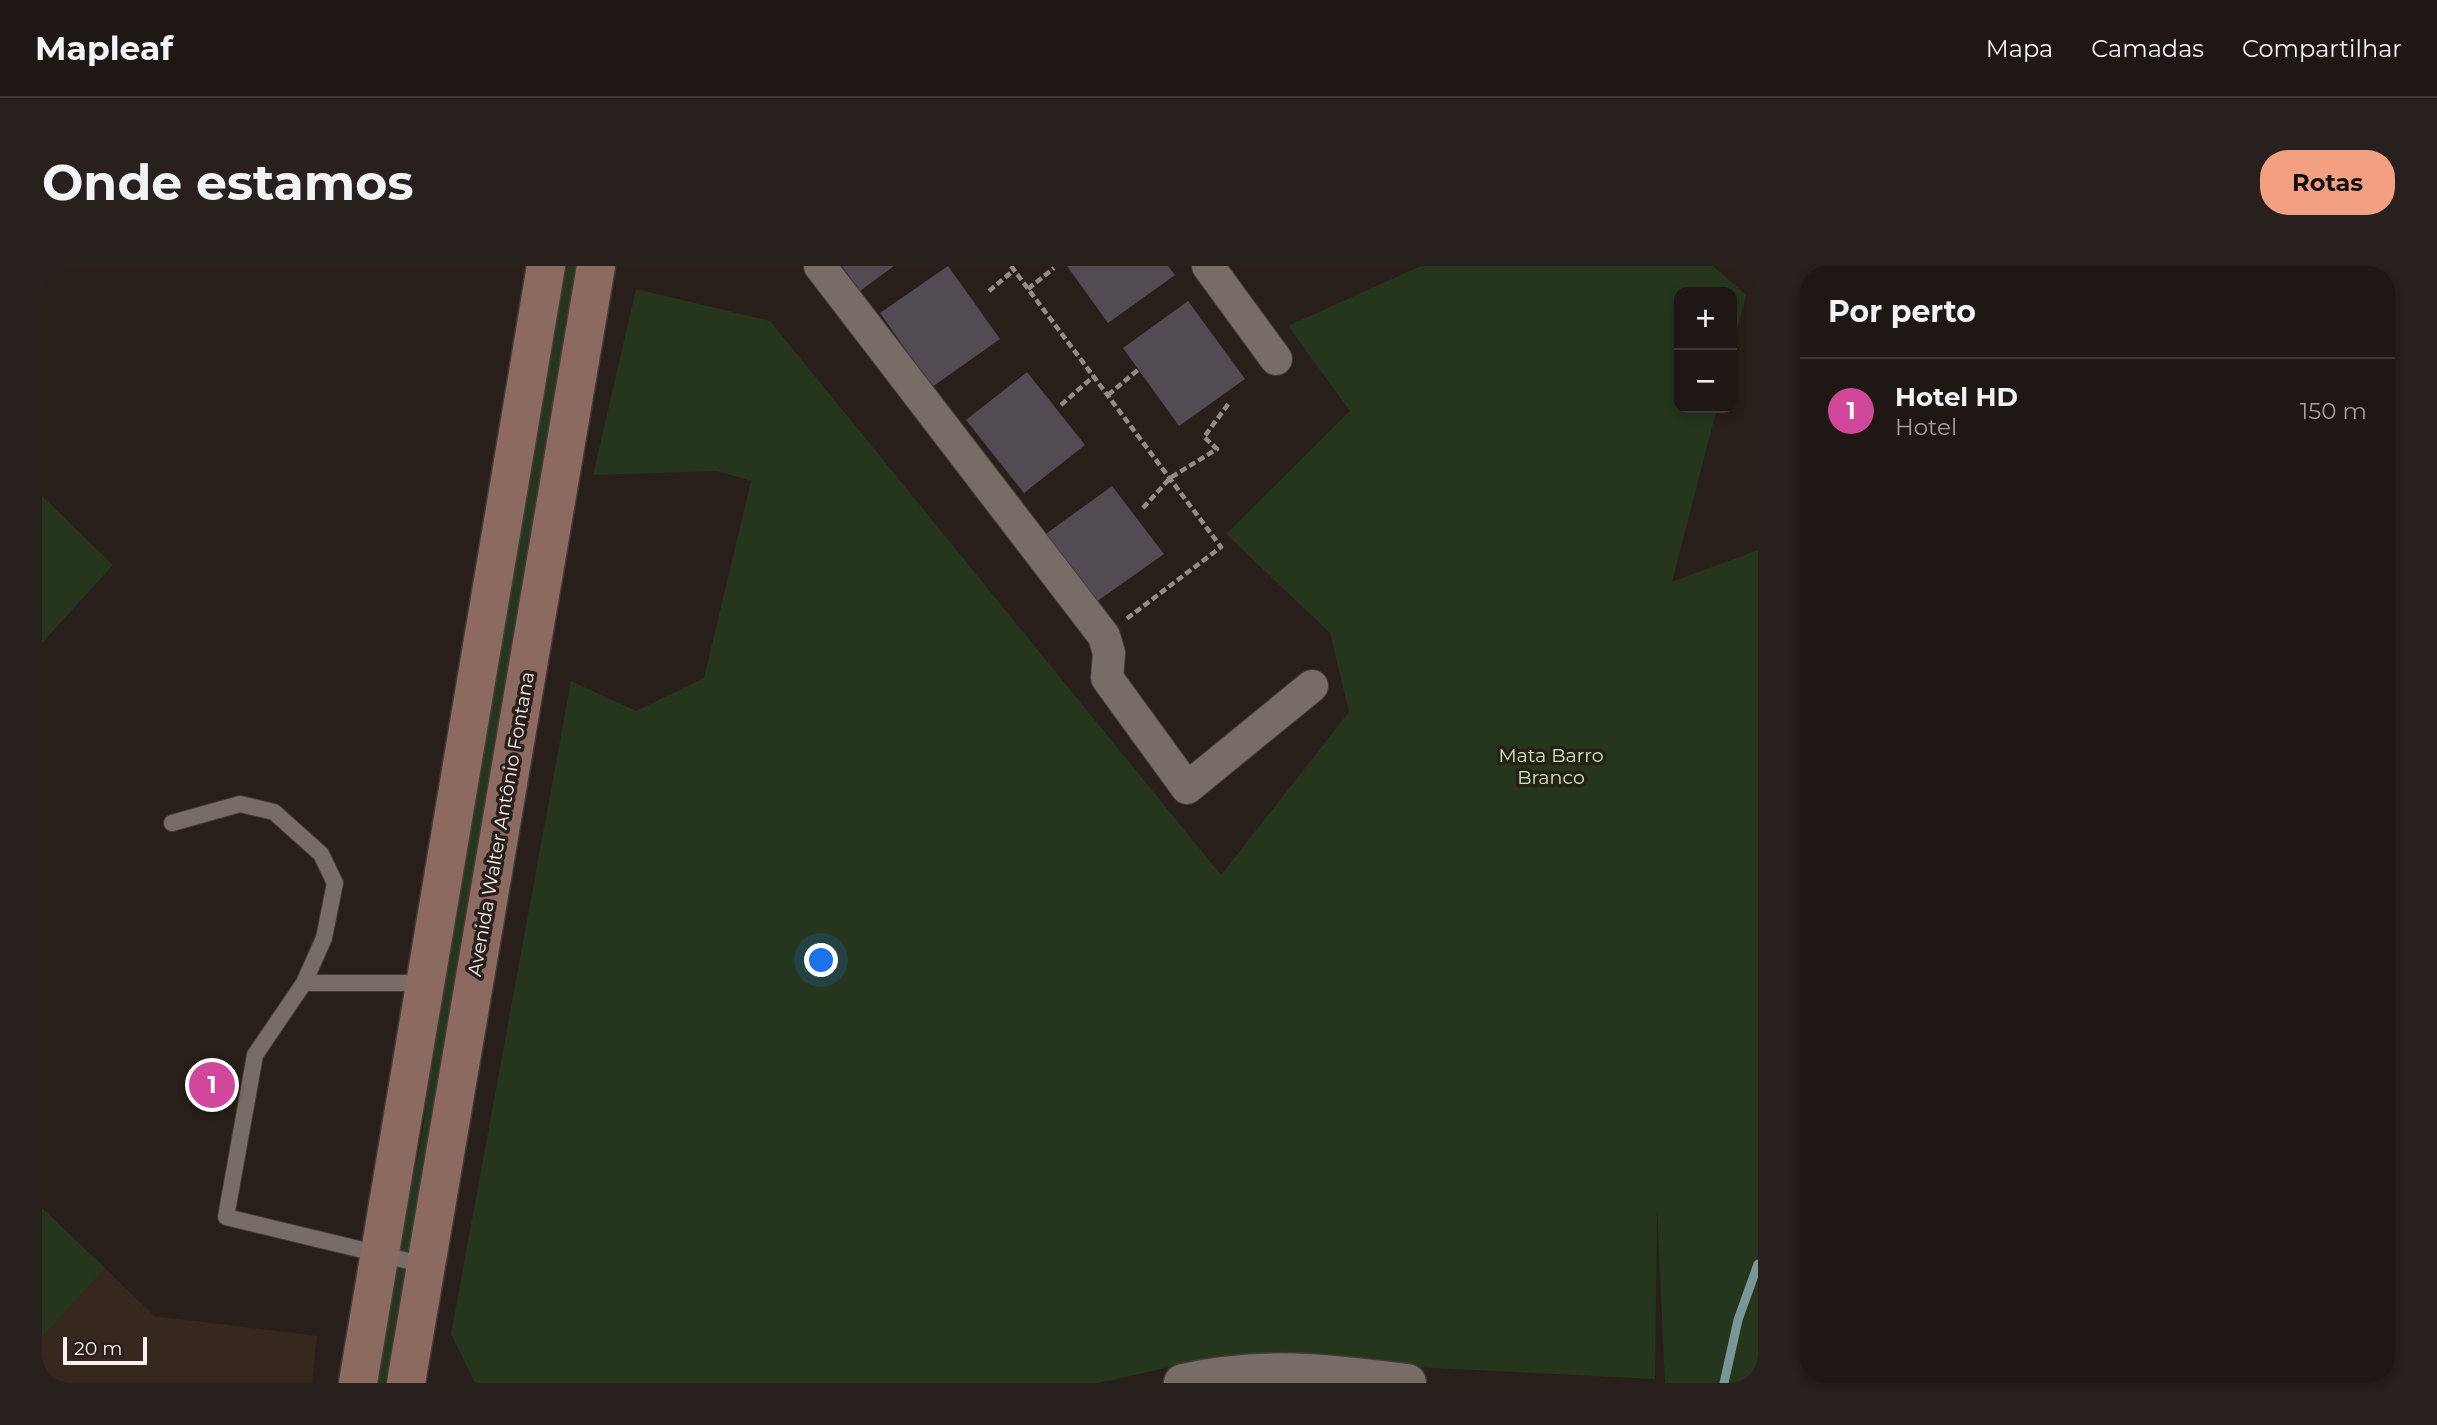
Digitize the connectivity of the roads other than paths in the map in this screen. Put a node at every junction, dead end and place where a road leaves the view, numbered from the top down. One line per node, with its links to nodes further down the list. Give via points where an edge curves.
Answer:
1 (546, 266): 6 (main road)
2 (596, 266): 7 (main road, Avenida Walter Antônio Fontana)
3 (820, 266): 8 (street, via 1104,636 1109,653 1107,678 1186,788)
4 (1208, 266): 5 (street)
5 (1276, 359)
6 (517, 439): 7 (main road); 11 (main road)
7 (566, 445): 13 (main road, Avenida Walter Antônio Fontana)
8 (1312, 685)
9 (172, 823): 10 (lane, via 240,804 274,812 321,854 335,883 324,938)
10 (304, 983): 11 (lane); 12 (lane, via 255,1055 226,1217)
11 (426, 983): 12 (main road)
12 (380, 1256): 13 (lane); 15 (main road)
13 (425, 1265): 14 (main road, Avenida Walter Antônio Fontana)
14 (408, 1365): 16 (street)
15 (358, 1383)
16 (426, 1383)
17 (1183, 1383): 18 (street, via 1278,1370)
18 (1407, 1383)

